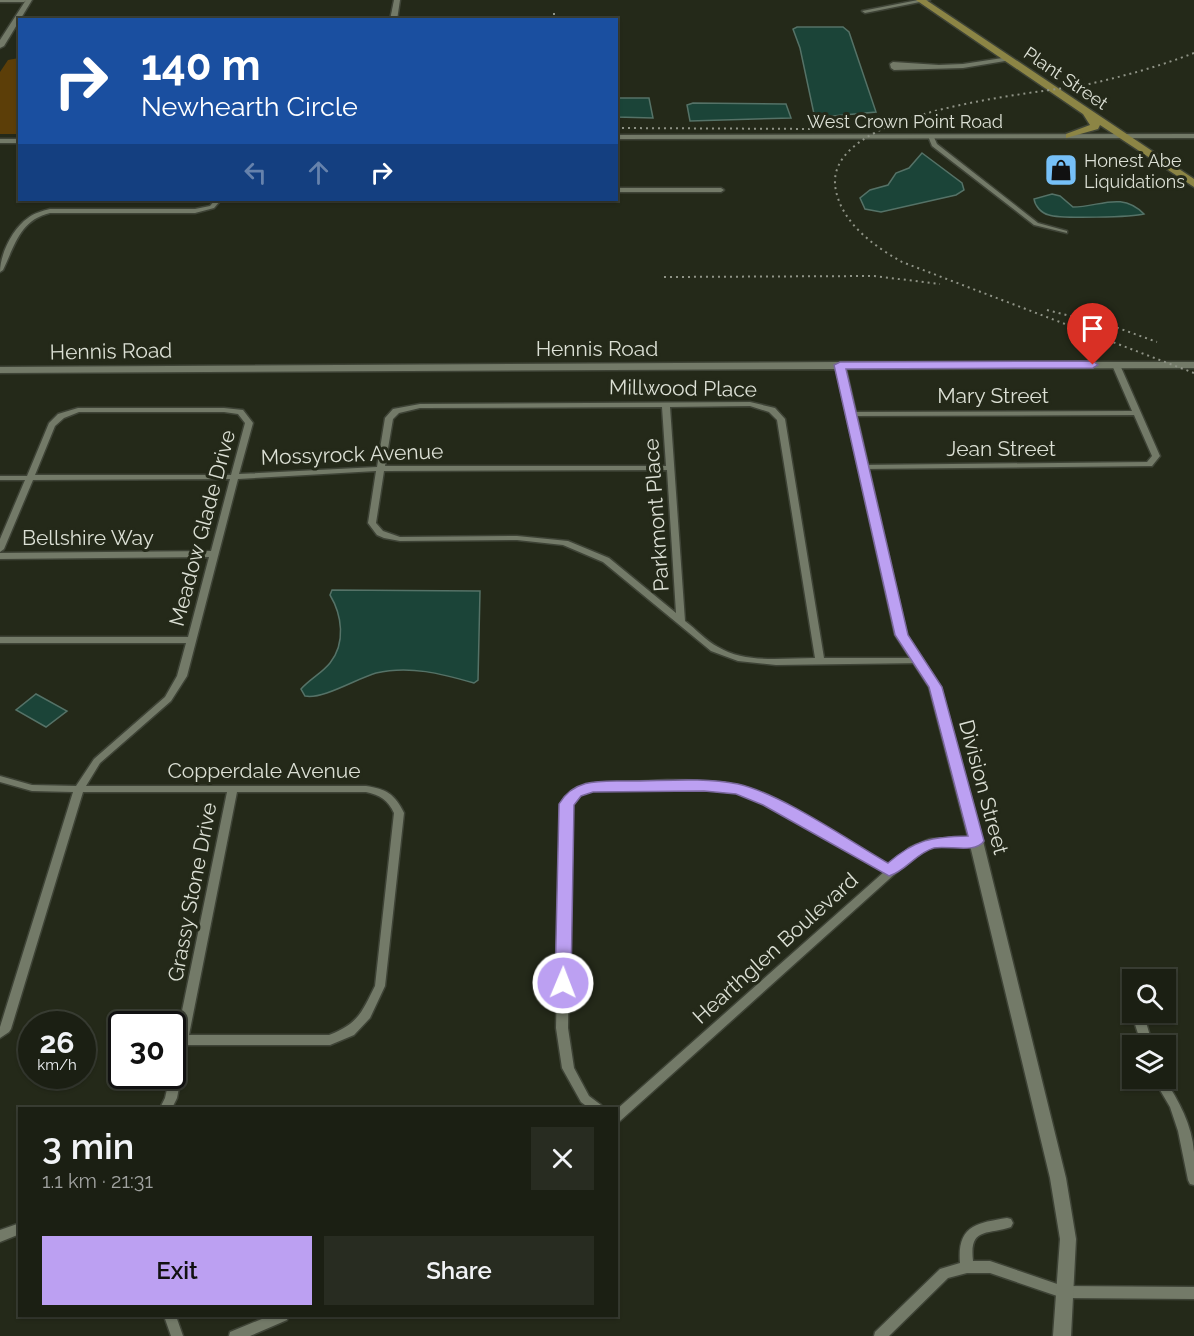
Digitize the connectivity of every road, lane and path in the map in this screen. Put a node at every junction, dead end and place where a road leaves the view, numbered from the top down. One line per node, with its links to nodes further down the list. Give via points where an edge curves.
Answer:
1 (0, 0): 2 (street)
2 (24, 0)
3 (29, 0): 9 (street)
4 (397, 0): 8 (street)
5 (923, 0): 7 (street); 10 (main road, Plant Street, via 991,48)
6 (936, 0): 10 (main road, Plant Street)
7 (862, 10)
8 (393, 18)
9 (0, 46)
10 (1011, 56): 11 (street, via 963,66); 12 (main road, Plant Street); 14 (main road, Plant Street, via 1029,63)
11 (937, 66): 11 (street, via 920,64 893,66)
12 (1084, 109): 13 (main road, Plant Street); 16 (main road, via 1095,127)
13 (1122, 135): 14 (street, West Crown Point Road); 16 (street, West Crown Point Road); 22 (main road, Plant Street)
14 (1136, 135): 17 (street, West Crown Point Road); 21 (main road, Plant Street)
15 (931, 136): 16 (street, West Crown Point Road); 18 (street, West Crown Point Road); 26 (street, via 934,145 1036,224)
16 (1069, 136)
17 (1194, 136)
18 (618, 137)
19 (0, 141): 20 (street)
20 (18, 141)
21 (1194, 173)
22 (1194, 184)
23 (618, 190): 24 (street)
24 (721, 190)
25 (217, 201): 27 (street, via 212,207 195,211 36,214 26,220)
26 (1065, 232)
27 (0, 270)
28 (840, 365): 29 (street, Hennis Road); 31 (street, Hennis Road); 34 (street, Division Street)
29 (1116, 365): 30 (street, Hennis Road); 33 (street)
30 (1194, 365)
31 (0, 370)
32 (666, 405): 36 (street, Parkmont Place); 37 (street, Millwood Place, via 409,407 389,418); 47 (street, Millwood Place, via 750,404 779,414)
33 (1137, 413): 34 (street, Mary Street); 35 (street, Jean Street, via 1156,456 1149,464)
34 (850, 414): 35 (street, Division Street)
35 (862, 467): 48 (street, Division Street, via 901,635)
36 (670, 468): 37 (street, Mossyrock Avenue); 44 (street, Parkmont Place)
37 (380, 469): 38 (street, Mossyrock Avenue); 44 (street, via 372,523 374,529 386,536 517,538 565,543 606,560)
38 (234, 477): 40 (street, Mossyrock Avenue); 40 (street, Meadow Glade Drive, via 249,423 240,412 78,410 52,425); 42 (street, Meadow Glade Drive)
39 (0, 478): 40 (street, Mossyrock Avenue)
40 (29, 478): 41 (street, Meadow Glade Drive)
41 (0, 549)
42 (213, 554): 43 (street, Bellshire Way); 46 (street, Meadow Glade Drive)
43 (0, 556)
44 (681, 622): 47 (street, via 729,657)
45 (0, 640): 46 (street)
46 (191, 640): 50 (street, Meadow Glade Drive, via 182,676 168,699 97,761)
47 (820, 661): 48 (street)
48 (918, 661): 52 (street, Division Street, via 935,687)
49 (0, 779): 50 (street, via 32,788)
50 (79, 789): 51 (street, Copperdale Avenue); 55 (street, Meadow Glade Drive, via 5,1029)
51 (233, 789): 54 (street, Grassy Stone Drive); 56 (street, Copperdale Avenue, via 366,789 386,793 395,802 399,813 380,986 366,1015 350,1032 330,1040)
52 (976, 841): 53 (street, Hearthglen Boulevard, via 934,842 913,850); 67 (street, Division Street, via 1058,1178 1068,1239)
53 (889, 870): 60 (street, via 768,801 738,789 704,785 592,787 576,792 566,804 562,1028 568,1068 585,1099); 61 (street, Hearthglen Boulevard)
54 (186, 1020)
55 (0, 1034)
56 (186, 1040)
57 (170, 1089): 59 (street, Grassy Stone Drive)
58 (1165, 1089): 62 (street, via 1184,1131)
59 (166, 1107)
60 (596, 1107)
61 (618, 1116)
62 (1194, 1180)
63 (1007, 1223): 66 (street, via 980,1228 968,1236 964,1245)
64 (18, 1229): 65 (street)
65 (0, 1236)
66 (967, 1267): 67 (street, via 990,1267); 73 (street, via 944,1273)
67 (1063, 1292): 68 (street); 74 (street, Division Street)
68 (1194, 1293)
69 (170, 1317): 71 (street)
70 (280, 1317): 72 (street)
71 (177, 1336)
72 (235, 1336)
73 (880, 1336)
74 (1062, 1336)

